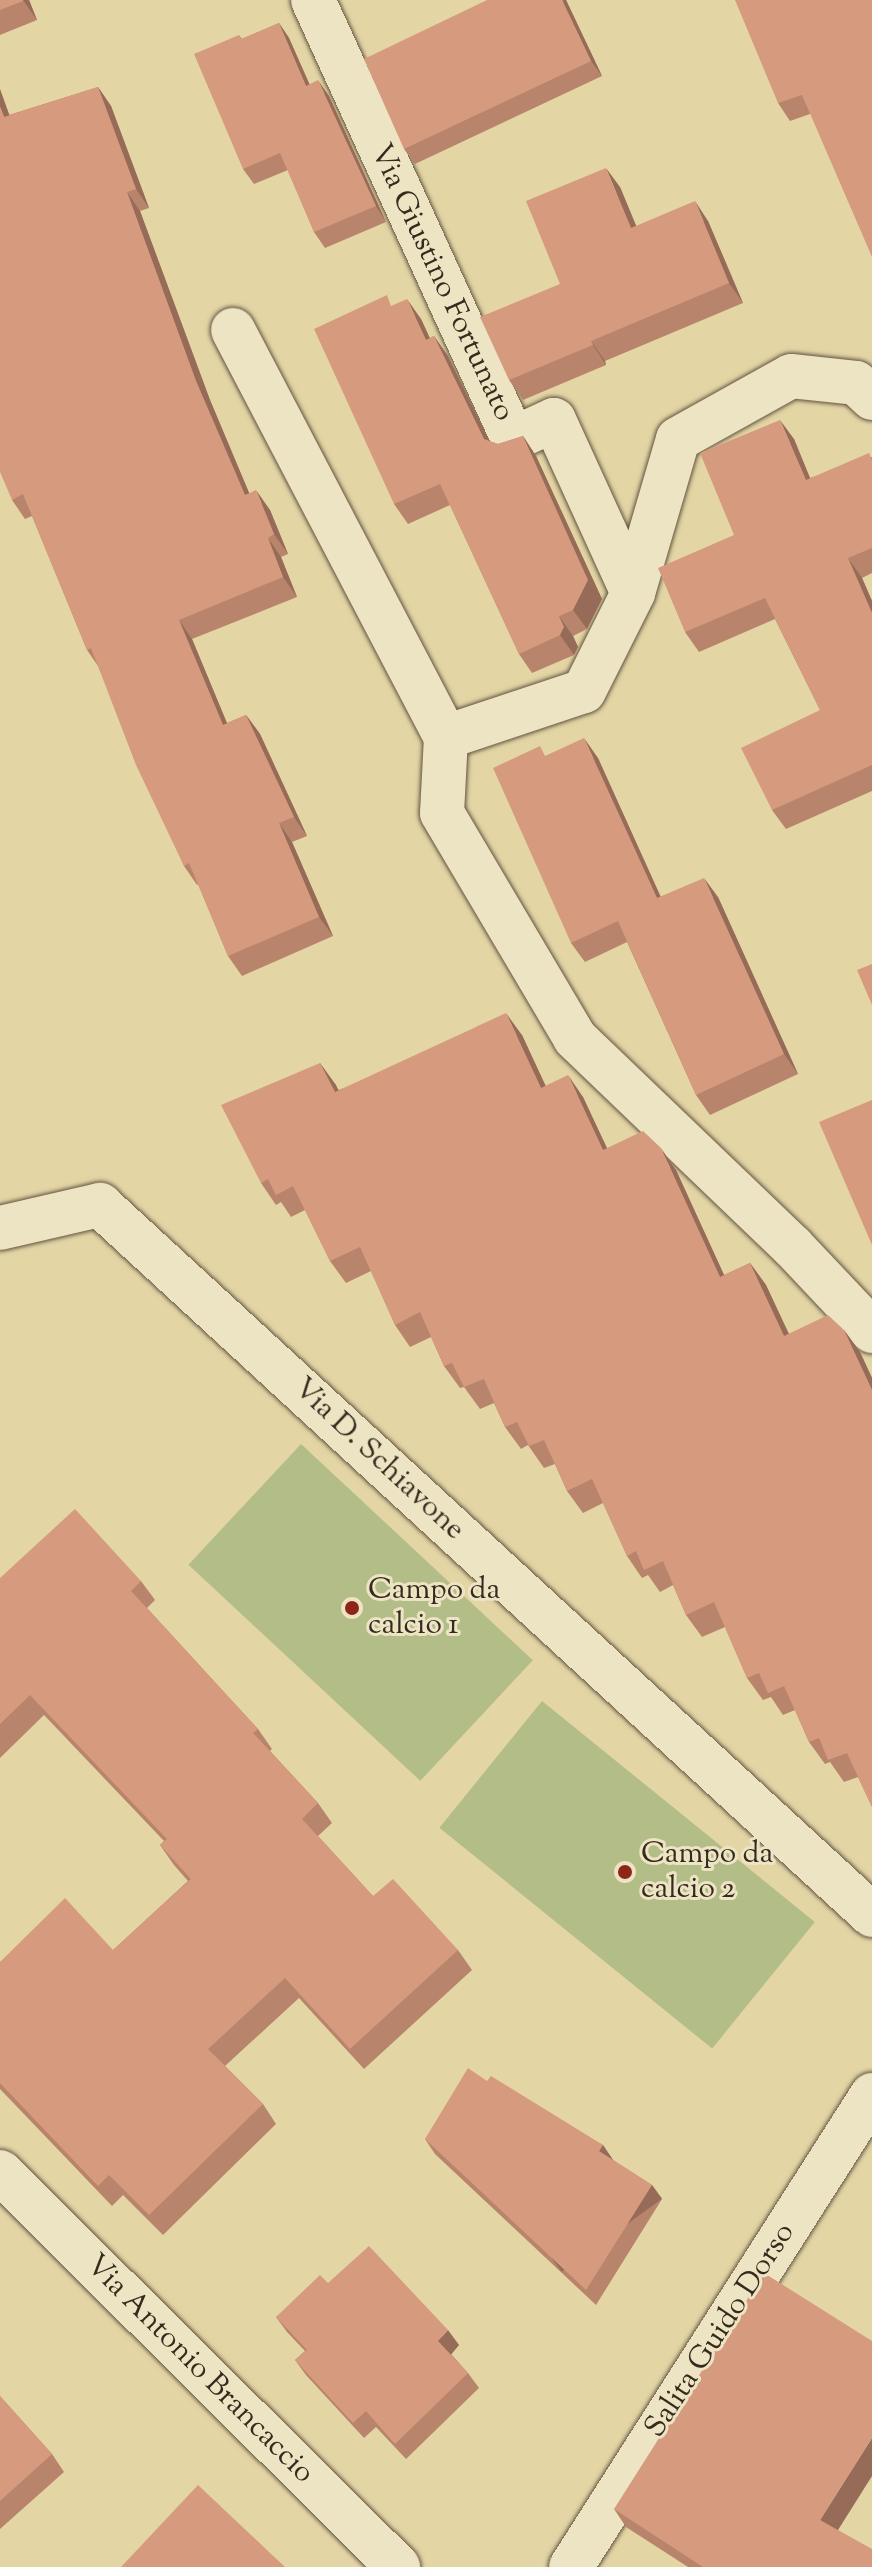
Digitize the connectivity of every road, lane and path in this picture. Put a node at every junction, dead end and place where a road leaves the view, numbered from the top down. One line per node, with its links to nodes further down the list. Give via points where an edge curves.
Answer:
1 (313, 0): 4 (street, Via Giustino Fortunato, via 513,439 554,420)
2 (233, 330): 5 (street)
3 (872, 398): 4 (street, via 856,383 791,376 678,439)
4 (633, 593): 5 (street, via 584,691)
5 (446, 737): 7 (street, via 442,813 575,1038 792,1246)
6 (0, 1228): 8 (street, Via D. Schiavone, via 100,1205)
7 (872, 1331)
8 (872, 1915)
9 (872, 2095): 12 (street, Salita Guido Dorso)
10 (0, 2172): 11 (street, Via Antonio Brancaccio)
11 (398, 2567)
12 (571, 2567)

